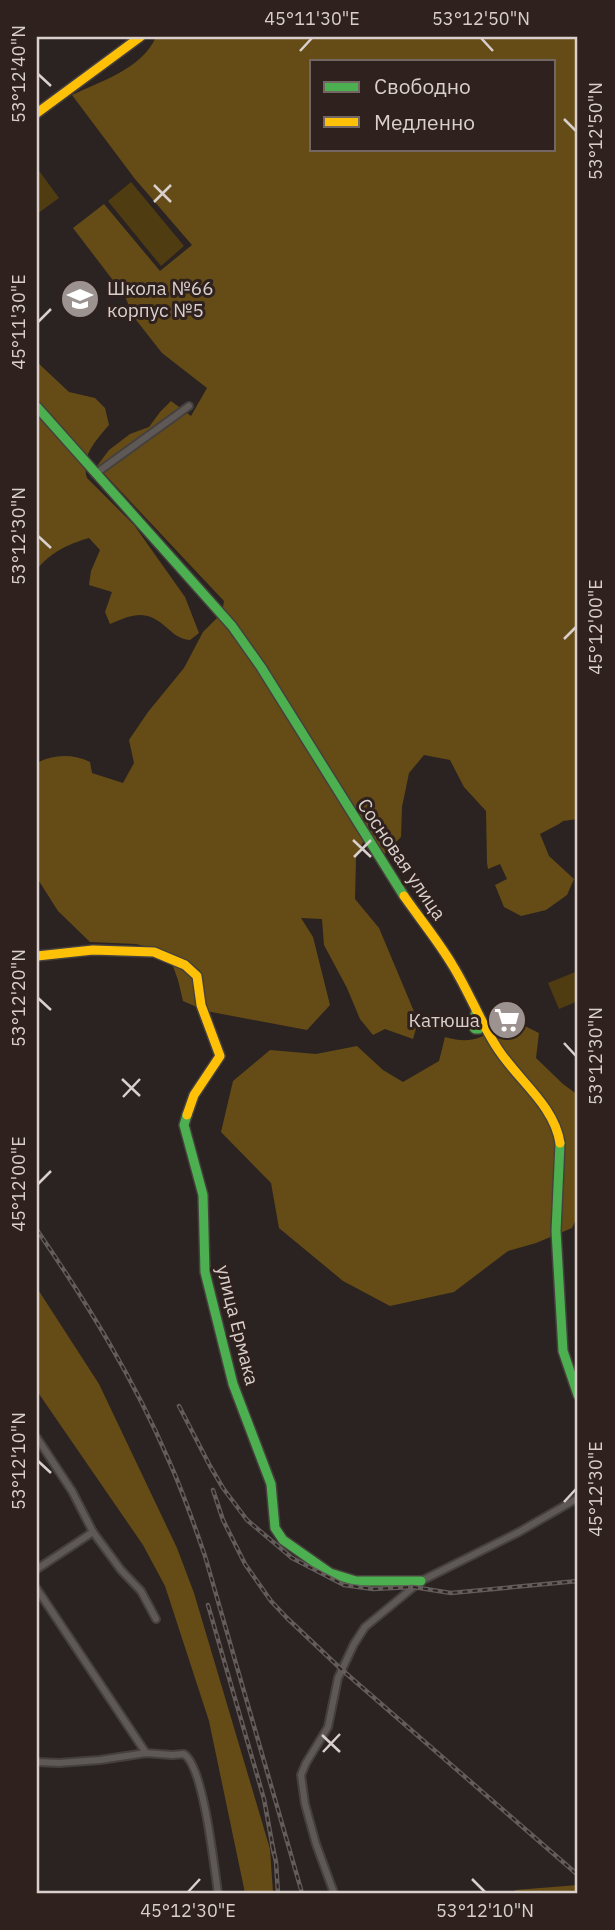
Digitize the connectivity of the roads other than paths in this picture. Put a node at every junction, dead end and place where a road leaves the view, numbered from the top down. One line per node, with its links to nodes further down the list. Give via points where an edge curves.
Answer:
1 (140, 37): 2 (street)
2 (37, 113)
3 (189, 406): 5 (street)
4 (37, 408): 5 (street, Сосновая улица)
5 (95, 474): 7 (street, Сосновая улица, via 232,626 393,880 453,965 476,1012 472,1025 479,1029 482,1022 557,1127 556,1231 564,1351)
6 (37, 956): 12 (street, улица Ермака, via 93,950 154,952 185,965 197,976 201,1005 220,1056 194,1095 184,1125 203,1195 205,1272 233,1384 271,1484 275,1528 283,1540 330,1573 356,1581)
7 (578, 1395)
8 (37, 1438): 10 (street)
9 (578, 1498): 12 (street)
10 (93, 1532): 11 (street); 14 (street, via 141,1591)
11 (37, 1569)
12 (421, 1581): 18 (street, via 365,1627 354,1644 338,1678 328,1727 302,1775 305,1804)
13 (37, 1589): 15 (street)
14 (156, 1619)
15 (146, 1753): 16 (street); 17 (street, via 190,1758 200,1784)
16 (37, 1762)
17 (218, 1893)
18 (334, 1893)

